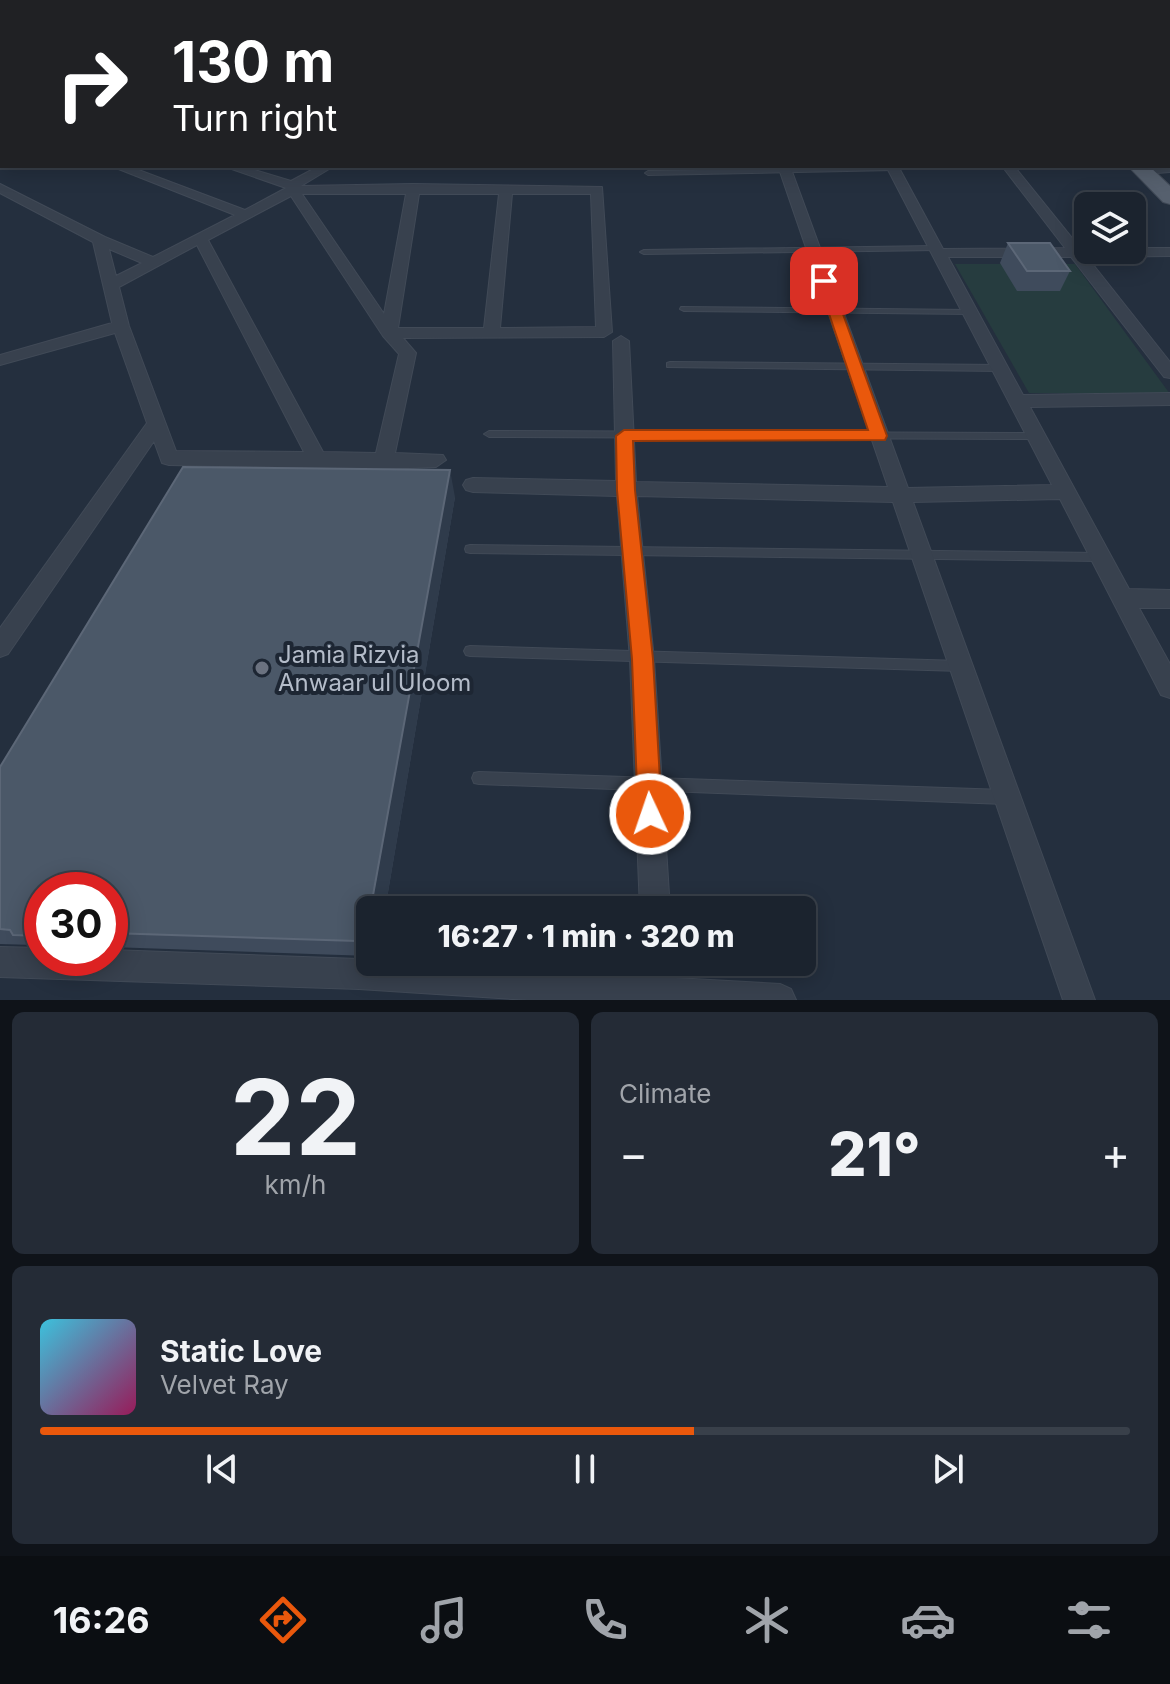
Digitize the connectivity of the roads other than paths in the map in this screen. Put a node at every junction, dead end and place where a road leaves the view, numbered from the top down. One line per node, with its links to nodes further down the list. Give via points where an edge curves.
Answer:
1 (122, 168): 14 (street)
2 (235, 168): 10 (street)
3 (322, 168): 10 (street)
4 (785, 168): 5 (lane); 8 (lane); 18 (street)
5 (892, 168): 19 (street)
6 (1010, 168): 17 (street)
7 (1158, 170): 13 (main road)
8 (648, 173)
9 (0, 188): 16 (street)
10 (292, 188): 11 (street); 14 (street); 31 (street)
11 (413, 188): 12 (street); 31 (street)
12 (506, 190): 32 (street); 32 (street, via 597,190 604,332)
13 (1170, 198)
14 (245, 214): 15 (street)
15 (200, 237): 24 (street); 48 (street)
16 (100, 240): 24 (street); 26 (street)
17 (1074, 249)
18 (814, 251): 19 (lane); 20 (lane); 28 (street)
19 (937, 251): 23 (street); 29 (street)
20 (644, 252)
21 (1170, 252): 22 (street)
22 (1146, 253)
23 (1074, 254)
24 (152, 262): 26 (street)
25 (1086, 264): 38 (street)
26 (109, 286): 30 (street)
27 (684, 309): 28 (lane)
28 (835, 310): 29 (lane); 37 (street)
29 (970, 312): 36 (street)
30 (121, 326): 34 (street); 41 (street)
31 (389, 333): 32 (street); 50 (street, via 408,353)
32 (491, 333)
33 (621, 341): 43 (street)
34 (0, 360)
35 (670, 365): 37 (lane)
36 (999, 368): 37 (lane); 40 (street)
37 (855, 369): 44 (street)
38 (1170, 373)
39 (1170, 399): 40 (street)
40 (1017, 401): 45 (street)
41 (156, 424): 46 (street); 47 (street)
42 (489, 434): 43 (lane)
43 (624, 436): 44 (lane); 52 (street)
44 (879, 436): 45 (lane); 54 (street)
45 (1035, 436): 53 (street)
46 (134, 458): 47 (street); 61 (street)
47 (169, 458): 48 (street)
48 (318, 460): 50 (street)
49 (436, 460): 50 (street)
50 (383, 462)
51 (473, 485): 52 (street)
52 (626, 490): 54 (street); 56 (street)
53 (1066, 492): 54 (street); 58 (street)
54 (900, 495): 57 (street)
55 (470, 549): 56 (lane)
56 (634, 554): 57 (lane); 63 (street)
57 (921, 555): 58 (lane); 64 (street)
58 (1100, 557): 59 (street)
59 (1122, 598): 60 (street); 65 (street)
60 (1170, 599)
61 (0, 647)
62 (470, 651): 63 (lane)
63 (642, 659): 64 (lane); 67 (street)
64 (961, 666): 68 (street)
65 (1170, 687)
66 (479, 778): 67 (lane)
67 (648, 782): 68 (lane); 69 (street)
68 (1007, 797): 73 (street)
69 (654, 896)
70 (0, 962): 71 (street)
71 (660, 985): 72 (street)
72 (780, 1000)
73 (1079, 1000)

